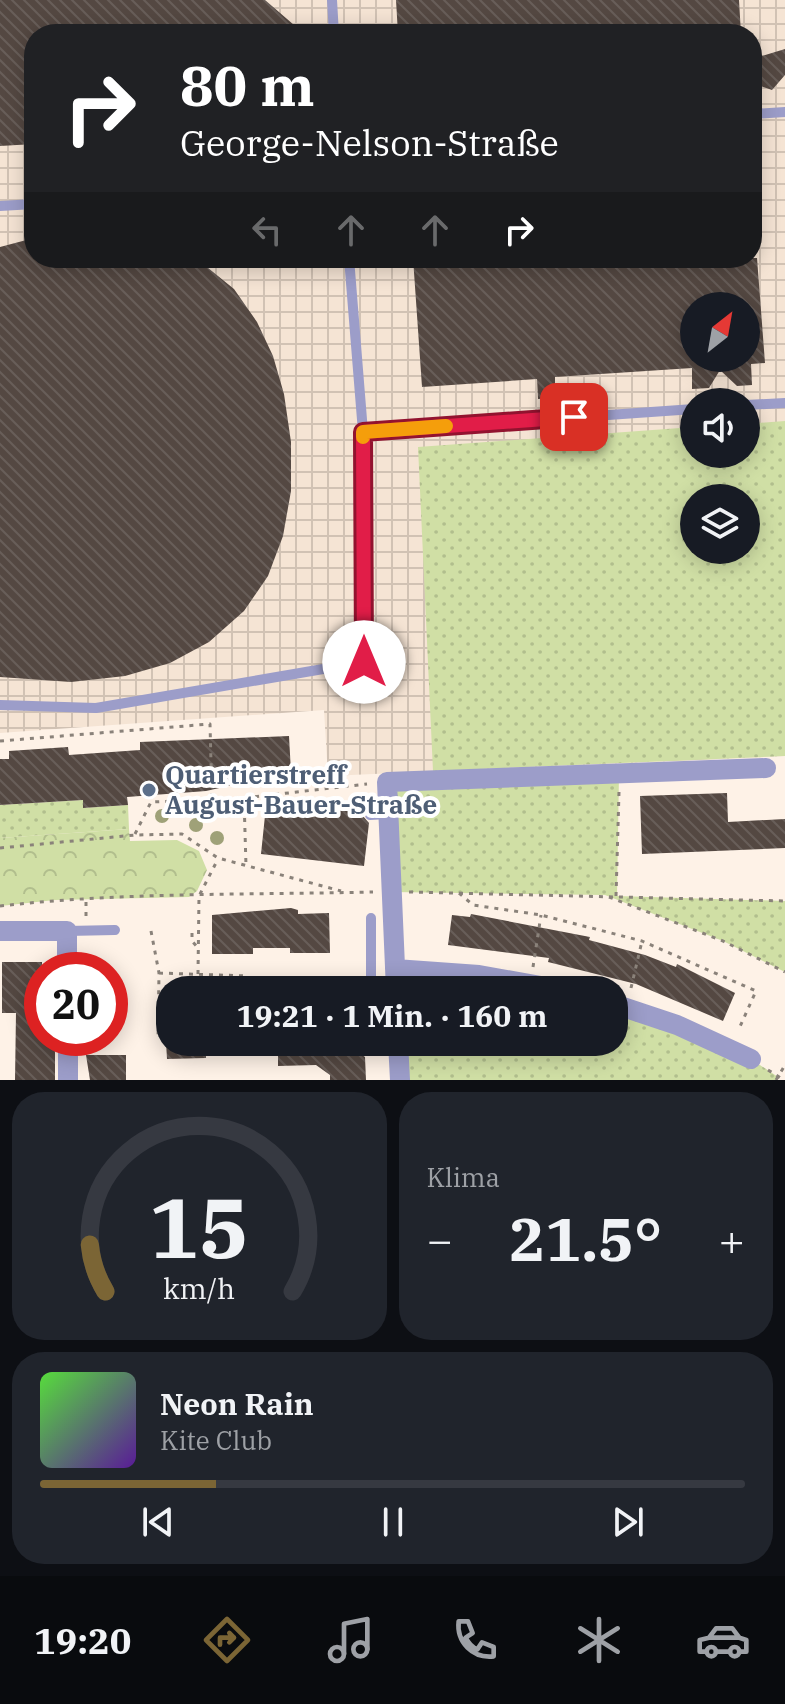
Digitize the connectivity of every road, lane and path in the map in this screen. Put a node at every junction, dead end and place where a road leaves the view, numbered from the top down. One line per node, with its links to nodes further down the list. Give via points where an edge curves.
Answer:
1 (332, 0): 2 (lane)
2 (333, 24)
3 (785, 112): 4 (lane)
4 (762, 113)
5 (24, 205): 6 (lane)
6 (0, 206)
7 (350, 268): 11 (lane)
8 (785, 403): 9 (lane)
9 (760, 404)
10 (680, 410): 11 (lane)
11 (363, 432): 12 (lane, via 364,662 96,708)
12 (0, 705)
13 (0, 741): 18 (path, via 210,724)
14 (766, 768): 15 (street)
15 (619, 774): 16 (street); 28 (path)
16 (387, 782): 17 (path); 23 (street, via 379,814)
17 (244, 798): 18 (path); 22 (path)
18 (212, 800): 19 (path, via 151,802)
19 (135, 835): 20 (path); 21 (path, via 182,834)
20 (0, 848)
21 (218, 858): 22 (path); 27 (path)
22 (246, 866): 24 (path)
23 (391, 892): 24 (path); 25 (path); 32 (street)
24 (349, 893): 27 (path)
25 (459, 893): 26 (path); 31 (path, via 473,905)
26 (605, 895): 28 (path); 42 (path, via 723,941)
27 (199, 896): 30 (path); 39 (path)
28 (616, 896): 29 (path)
29 (785, 901)
30 (0, 906)
31 (541, 915): 38 (path); 49 (path)
32 (393, 919): 47 (lane, via 368,918); 48 (street)
33 (115, 930): 35 (lane)
34 (0, 931): 35 (street)
35 (67, 931): 40 (street)
36 (151, 931): 43 (path)
37 (192, 933): 39 (path)
38 (642, 941): 41 (path); 51 (path, via 756,991)
39 (198, 948): 44 (path)
40 (67, 952)
41 (635, 971)
42 (785, 972)
43 (159, 973): 44 (path); 45 (path)
44 (198, 974): 46 (path)
45 (159, 976)
46 (248, 976)
47 (371, 976)
48 (395, 976)
49 (532, 976)
50 (628, 1009): 51 (street)
51 (730, 1049): 54 (street)
52 (68, 1056): 56 (street)
53 (399, 1056): 57 (street)
54 (751, 1059)
55 (785, 1065): 58 (path)
56 (68, 1080)
57 (400, 1080)
58 (776, 1080)

